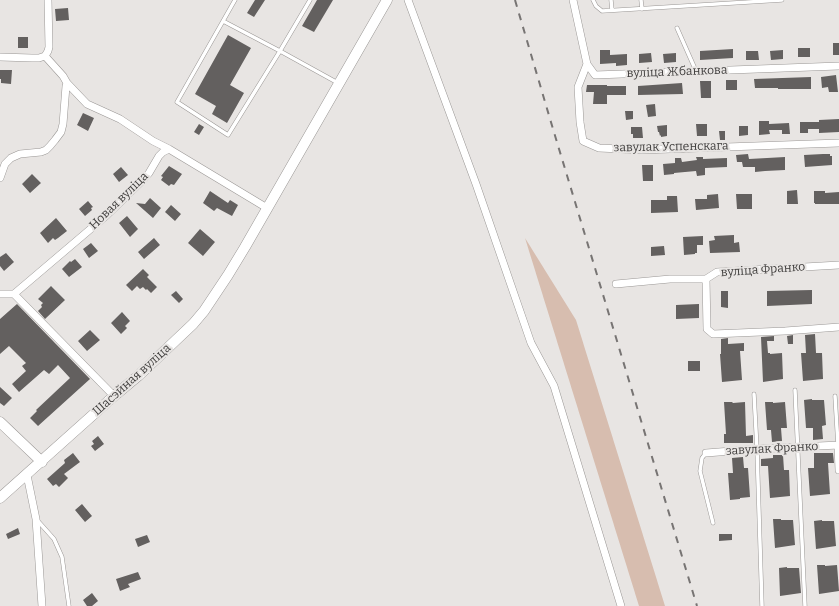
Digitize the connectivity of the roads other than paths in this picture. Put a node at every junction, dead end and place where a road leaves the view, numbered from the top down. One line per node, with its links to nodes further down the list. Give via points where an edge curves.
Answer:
1 (48, 0): 16 (street, via 49,47)
2 (235, 0): 13 (lane)
3 (310, 0): 15 (lane)
4 (386, 0): 22 (main road, Шасэйная вуліца)
5 (408, 0): 50 (street, via 531,343 554,386)
6 (573, 0): 18 (street)
7 (594, 0): 12 (lane, via 602,11)
8 (610, 0): 12 (lane)
9 (641, 0): 11 (lane)
10 (782, 0): 11 (lane)
11 (642, 9): 12 (lane)
12 (612, 10)
13 (223, 21): 15 (lane); 15 (lane, via 177,102 228,135)
14 (677, 28): 20 (lane)
15 (280, 51): 22 (lane)
16 (45, 56): 17 (street); 21 (street)
17 (0, 57)
18 (587, 64): 20 (street, вуліца Жбанкова, via 595,75); 23 (street, завулак Успенскага, via 578,87 580,122 583,142 599,148 642,150)
19 (839, 66): 20 (street, вуліца Жбанкова)
20 (696, 72)
21 (67, 83): 24 (street, via 86,104 120,119); 25 (street, via 63,124 55,140 46,150 11,158)
22 (339, 83): 26 (main road, Шасэйная вуліца)
23 (839, 143)
24 (168, 149): 26 (street); 31 (street, Новая вуліца, via 159,156 143,180 107,214)
25 (0, 178)
26 (267, 208): 35 (main road, Шасэйная вуліца, via 204,312)
27 (839, 265): 28 (street, вуліца Франко, via 717,272)
28 (706, 279): 29 (street, вуліца Франко); 32 (street, via 707,329 713,334)
29 (616, 284)
30 (0, 294): 31 (street)
31 (14, 294): 35 (street)
32 (839, 327)
33 (795, 390): 39 (lane)
34 (754, 394): 40 (lane)
35 (114, 396): 42 (main road, Шасэйная вуліца)
36 (835, 396): 38 (lane)
37 (0, 422): 42 (main road)
38 (838, 445): 39 (street, завулак Франко); 43 (street)
39 (798, 448): 40 (street, завулак Франко); 52 (lane)
40 (757, 449): 41 (street, завулак Франко); 51 (lane)
41 (706, 453): 47 (lane, via 702,458 700,471)
42 (42, 462): 44 (main road, Шасэйная вуліца)
43 (839, 470)
44 (27, 475): 45 (main road, Шасэйная вуліца); 46 (street)
45 (0, 498)
46 (36, 519): 48 (street); 49 (lane, via 54,539 62,557)
47 (713, 523)
48 (42, 606)
49 (69, 606)
50 (621, 606)
51 (762, 606)
52 (805, 606)

